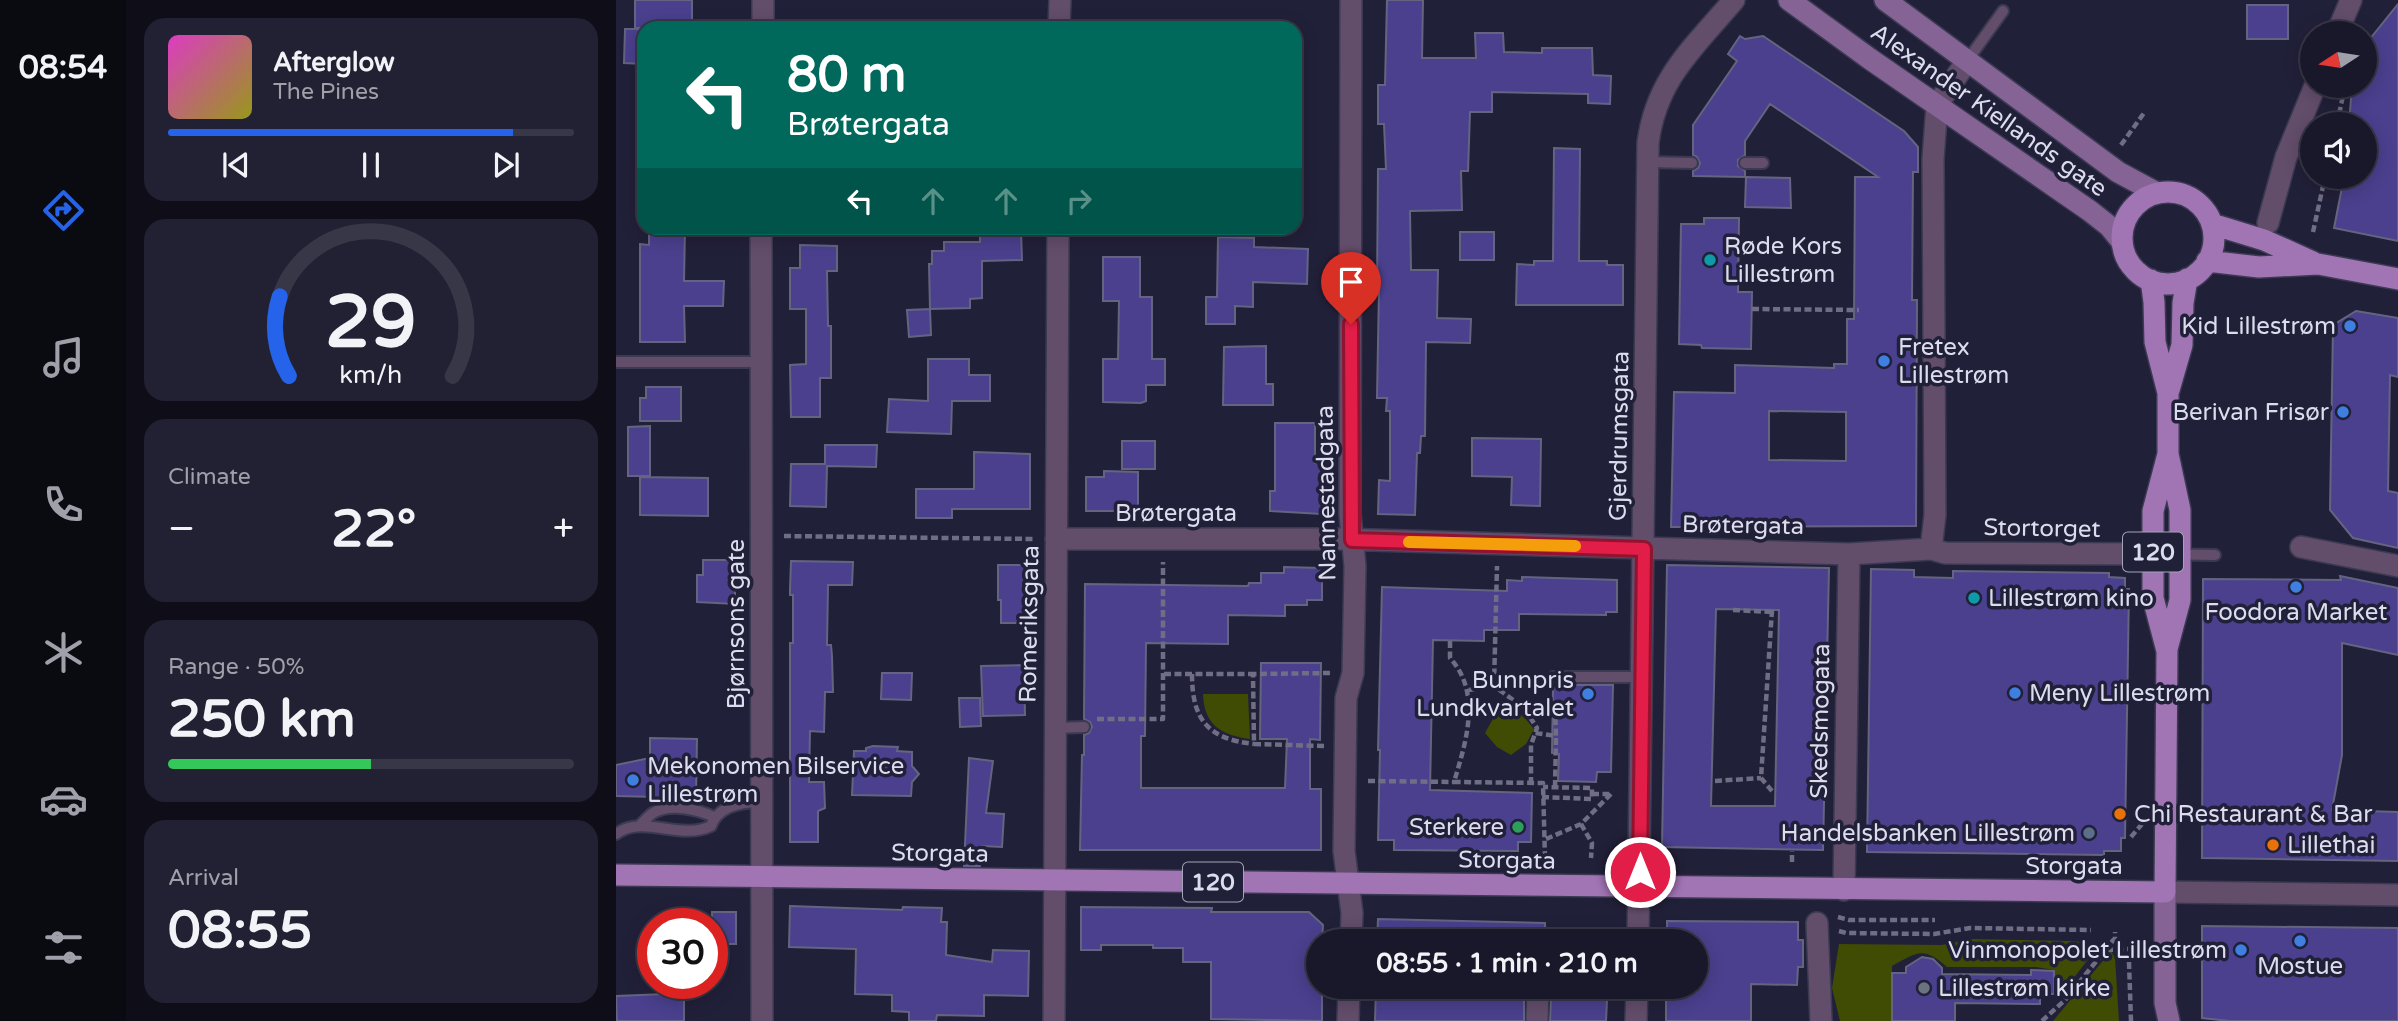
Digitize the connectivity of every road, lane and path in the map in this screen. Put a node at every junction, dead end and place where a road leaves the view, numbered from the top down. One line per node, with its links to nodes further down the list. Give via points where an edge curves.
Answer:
1 (763, 0): 9 (street)
2 (1059, 0): 10 (street)
3 (1351, 0): 43 (street, Nannestadgata)
4 (1734, 0): 17 (street, Gjerdrumsgata, via 1684,58 1658,98 1651,120)
5 (1789, 0): 14 (street, Alexander Kiellands gate)
6 (1885, 0): 12 (street, Alexander Kiellands gate)
7 (2351, 0): 11 (street)
8 (2003, 11): 12 (lane)
9 (762, 21)
10 (1059, 21)
11 (2342, 21)
12 (1967, 61): 14 (street); 22 (street, Alexander Kiellands gate, via 2118,172)
13 (2310, 98): 23 (street, via 2286,157)
14 (1937, 105): 28 (street, Alexander Kiellands gate, via 2090,211); 47 (street, via 1933,159 1935,515)
15 (2144, 113): 16 (path)
16 (2118, 149)
17 (1648, 162): 18 (lane); 46 (street, Gjerdrumsgata)
18 (1692, 163)
19 (1745, 163): 20 (lane)
20 (1763, 163)
21 (2322, 189): 25 (path)
22 (2157, 193): 24 (main road, via 2190,198); 28 (main road, via 2130,211)
23 (2268, 223)
24 (2212, 224): 29 (main road, via 2213,243); 30 (main road)
25 (2313, 232)
26 (761, 235): 37 (street, Bjørnsons gate)
27 (1058, 235): 41 (street, Romeriksgata)
28 (2122, 242): 33 (main road, via 2131,265)
29 (2207, 261): 30 (main road, via 2259,267); 31 (main road)
30 (2318, 264): 32 (main road)
31 (2187, 279): 33 (main road); 38 (main road, 120, via 2182,345)
32 (2398, 279)
33 (2151, 280): 38 (main road, 120, via 2155,342)
34 (1752, 309): 35 (path)
35 (1858, 310)
36 (616, 362): 37 (lane)
37 (760, 362): 40 (street, Bjørnsons gate)
38 (2168, 393): 39 (main road, 120)
39 (2168, 454): 49 (main road, 120, via 2153,511); 50 (main road, 120, via 2180,510)
40 (763, 536): 41 (path); 84 (street, Bjørnsons gate)
41 (1056, 539): 42 (street, Brøtergata); 67 (street, Romeriksgata)
42 (1163, 540): 43 (street, Brøtergata); 57 (path)
43 (1352, 540): 44 (street, Brøtergata); 56 (street, Nannestadgata)
44 (1498, 544): 46 (street, Brøtergata); 62 (path)
45 (2301, 547): 52 (street)
46 (1644, 549): 48 (street, Brøtergata, via 1741,558); 61 (street, Gjerdrumsgata)
47 (1931, 549): 48 (street, Brøtergata); 49 (street, Stortorget, via 1945,553)
48 (1849, 554): 99 (street, Skedsmogata)
49 (2153, 554): 50 (lane); 55 (main road, 120, via 2153,598)
50 (2180, 555): 51 (lane); 55 (main road, 120, via 2180,600)
51 (2215, 555)
52 (2398, 566)
53 (1733, 610): 72 (path, via 1772,611)
54 (1450, 640): 63 (path, via 1450,658)
55 (2166, 651): 100 (main road, 120)
56 (1353, 673): 59 (path); 71 (street, Nannestadgata, via 1346,698)
57 (1164, 674): 58 (path); 65 (path, via 1163,719)
58 (1192, 674): 59 (path); 70 (path, via 1192,695 1206,726 1219,736)
59 (1253, 674): 70 (path)
60 (1553, 677): 61 (lane)
61 (1642, 677): 98 (street, Gjerdrumsgata)
62 (1494, 685): 63 (path); 64 (path)
63 (1469, 690): 75 (path, via 1467,741)
64 (1526, 711): 68 (path, via 1537,728); 69 (path, via 1555,706)
65 (1095, 719)
66 (1084, 727): 67 (lane)
67 (1055, 728): 96 (street, Romeriksgata)
68 (1535, 733): 69 (path); 76 (path)
69 (1556, 736): 78 (path)
70 (1254, 744): 71 (path)
71 (1346, 746): 97 (street, Nannestadgata, via 1344,850)
72 (1761, 778): 74 (path); 79 (path)
73 (1372, 781): 75 (path)
74 (1715, 781)
75 (1454, 782): 76 (path)
76 (1531, 782): 77 (path, via 1543,783)
77 (1543, 787): 78 (path); 83 (path)
78 (1555, 788): 80 (path, via 1592,788)
79 (1772, 791)
80 (1592, 794): 81 (path); 83 (path, via 1592,799)
81 (1611, 794): 82 (path); 86 (path)
82 (1622, 794)
83 (1542, 797): 89 (path)
84 (761, 802): 85 (lane, via 744,802); 95 (street, Bjørnsons gate)
85 (714, 817): 87 (lane, via 697,809 668,809 653,813); 87 (lane, via 710,826 700,831)
86 (1581, 824): 89 (path); 91 (path, via 1592,843)
87 (640, 825): 88 (lane)
88 (616, 834)
89 (1545, 839): 92 (path)
90 (1792, 851): 93 (path)
91 (1591, 858)
92 (1545, 859)
93 (1792, 862)
94 (616, 875): 95 (main road, Storgata / 120)
95 (762, 877): 96 (main road, Storgata / 120); 116 (street, Bjørnsons gate)
96 (1054, 881): 97 (main road, Storgata / 120); 117 (street, Romeriksgata)
97 (1348, 883): 98 (main road, Storgata / 120); 105 (street, Nannestadgata)
98 (1639, 887): 99 (main road, Storgata / 120); 106 (street, Gjerdrumsgata)
99 (1843, 890): 100 (main road, Storgata / 120)
100 (2165, 892): 101 (street, Storgata); 124 (street)
101 (2398, 895)
102 (1897, 920): 103 (path); 104 (path, via 1849,920 1822,912); 109 (path)
103 (1935, 920)
104 (1825, 926): 109 (path, via 1846,933); 121 (street)
105 (1351, 929)
106 (1638, 929)
107 (2091, 930): 109 (path, via 1970,928)
108 (2115, 932): 111 (path)
109 (1897, 934)
110 (2129, 949): 111 (path)
111 (2105, 950): 122 (path, via 2066,1000)
112 (2129, 962): 123 (path)
113 (1349, 999): 118 (street)
114 (1538, 999): 119 (street)
115 (1637, 999): 120 (street)
116 (762, 1021)
117 (1054, 1021)
118 (1348, 1021)
119 (1537, 1021)
120 (1636, 1021)
121 (1821, 1021)
122 (2042, 1021)
123 (2131, 1021)
124 (2169, 1021)

